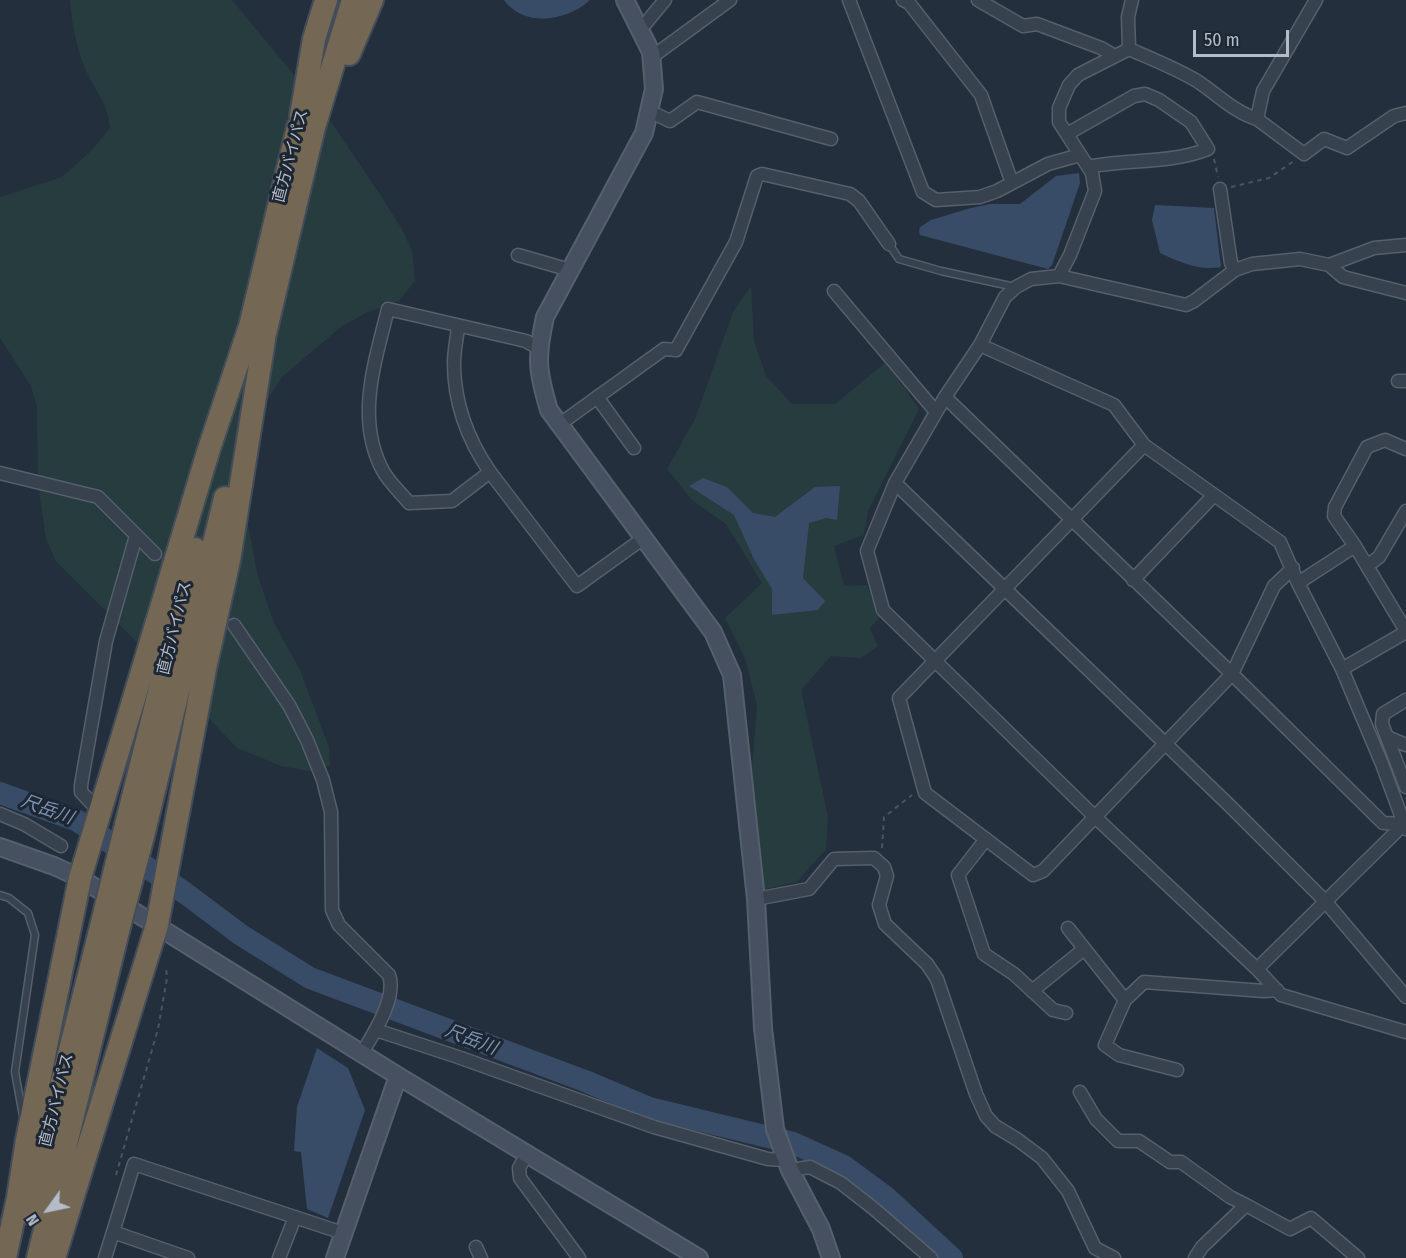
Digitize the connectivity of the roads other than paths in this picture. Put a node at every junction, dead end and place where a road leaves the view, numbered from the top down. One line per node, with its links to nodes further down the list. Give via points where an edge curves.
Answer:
1 (327, 0): 20 (highway, via 314,39)
2 (339, 0): 20 (highway, 直方バイパス)
3 (353, 0): 20 (highway, 直方バイパス)
4 (372, 0): 20 (highway, via 359,32)
5 (625, 0): 13 (street)
6 (665, 0): 13 (street)
7 (730, 0): 16 (street)
8 (849, 0): 25 (street, via 924,192 936,201 980,197)
9 (903, 0): 25 (street, via 981,95)
10 (978, 0): 15 (street, via 1023,26 1037,24)
11 (1132, 0): 14 (street)
12 (1316, 0): 19 (street, via 1263,92)
13 (639, 27): 16 (street)
14 (1129, 49): 15 (street); 19 (street, via 1199,82 1245,115)
15 (1113, 56): 21 (street, via 1078,75 1069,85 1059,108 1059,122)
16 (652, 57): 17 (street, via 654,89)
17 (649, 111): 22 (street, via 670,121 698,102); 31 (street, via 644,133)
18 (1406, 113): 19 (street, via 1394,116 1347,148 1324,139 1304,154)
19 (1257, 119)
20 (307, 121): 38 (highway, 直方バイパス)
21 (1067, 134): 23 (street); 24 (street, via 1134,96 1145,94 1191,122 1208,149 1152,161)
22 (831, 139)
23 (1080, 155): 24 (street); 25 (street, via 1048,164)
24 (1088, 167): 33 (street, via 1095,191)
25 (1012, 183)
26 (1220, 189): 32 (street)
27 (889, 244): 34 (lane, via 899,259); 41 (street, via 850,194 757,176 736,242 675,350 664,349)
28 (1406, 245): 30 (street, via 1374,248)
29 (518, 255): 31 (street)
30 (1329, 265): 32 (street, via 1300,259 1252,264); 36 (street, via 1344,277)
31 (570, 270): 40 (street, via 545,317)
32 (1235, 270): 33 (street, via 1186,305)
33 (1059, 276): 34 (street, via 1031,279)
34 (1016, 287): 39 (street, via 1005,297)
35 (834, 291): 43 (street)
36 (1406, 293)
37 (458, 326): 40 (street, via 526,341); 48 (street, via 454,364 461,416 475,450); 48 (street, via 388,309 370,382 372,441 383,471 409,503 452,501)
38 (256, 335): 73 (highway, via 208,452); 84 (highway, via 229,560); 85 (highway, 直方バイパス, bridge)
39 (980, 345): 42 (street); 45 (street, via 1114,405)
40 (538, 348): 44 (street, via 538,376 549,410)
41 (597, 397): 44 (street); 46 (street)
42 (945, 397): 43 (street); 53 (street)
43 (936, 412): 50 (street)
44 (560, 424): 55 (street)
45 (1144, 446): 51 (street); 53 (street)
46 (634, 448)
47 (1406, 449): 56 (street, via 1385,440 1367,447 1335,507 1334,516)
48 (490, 472): 55 (street, via 577,586)
49 (0, 473): 54 (street, via 98,497)
50 (895, 483): 62 (street); 65 (street, via 867,551 884,610)
51 (1214, 495): 59 (street, via 1280,542); 60 (street)
52 (1406, 511): 58 (street, via 1379,557)
53 (1070, 520): 60 (street); 62 (street)
54 (136, 536): 57 (street); 73 (street, via 106,641 81,785 81,792)
55 (645, 537): 82 (street, via 713,632 732,675)
56 (1355, 546): 58 (street); 61 (street)
57 (155, 554)
58 (1368, 566): 64 (street)
59 (1293, 568): 61 (street); 67 (street, via 1274,586)
60 (1134, 580): 67 (street)
61 (1298, 583): 66 (street)
62 (1005, 589): 65 (street); 70 (street)
63 (234, 625): 94 (street, via 289,705 323,780 331,812 332,910 339,925 389,975 392,984)
64 (1406, 632): 66 (street)
65 (936, 661): 75 (street); 77 (street, via 899,698 923,786 925,793)
66 (1342, 669): 76 (street)
67 (1232, 674): 70 (street); 76 (street, via 1383,823)
68 (1406, 700): 69 (street, via 1383,714)
69 (1387, 737): 71 (street); 72 (street)
70 (1164, 744): 75 (street); 83 (street)
71 (1406, 745)
72 (1406, 787)
73 (100, 812): 80 (highway)
74 (0, 814): 78 (street)
75 (1095, 816): 77 (street, via 1043,871 1033,875); 88 (street)
76 (1405, 827): 83 (street)
77 (986, 839): 90 (street, via 958,875 984,954)
78 (61, 846)
79 (0, 847): 80 (street)
80 (80, 878): 84 (street); 100 (highway)
81 (0, 895): 100 (lane, via 28,913 35,935 15,1072)
82 (756, 899): 102 (street, via 763,1028 775,1129); 119 (street, via 809,889 834,860 874,858 884,867 887,876 879,904 885,924 927,964 937,979 986,1116 1042,1158 1068,1191 1095,1248)
83 (1325, 901): 88 (street); 91 (street)
84 (157, 925): 96 (street); 110 (highway)
85 (110, 927): 108 (highway, 直方バイパス); 109 (highway, 直方バイパス)
86 (1068, 928): 87 (street)
87 (1084, 949): 90 (street); 92 (street)
88 (1257, 969): 89 (street)
89 (1276, 990): 92 (street, via 1144,982); 95 (street, via 1281,995)
90 (1032, 991): 93 (street, via 1053,1010)
91 (1406, 998)
92 (1125, 1000): 97 (street, via 1106,1045 1119,1055)
93 (1066, 1013)
94 (376, 1030): 96 (street); 102 (street, via 654,1127)
95 (1406, 1032)
96 (362, 1053): 98 (street)
97 (1177, 1070)
98 (398, 1076): 101 (street); 106 (street)
99 (1080, 1092): 103 (street, via 1096,1119 1118,1142 1139,1141 1170,1162 1181,1162)
100 (27, 1140): 107 (highway)
101 (527, 1154): 115 (street, via 519,1168 520,1178); 116 (street)
102 (787, 1162): 117 (street); 118 (street, via 810,1167 841,1183)
103 (1246, 1205): 120 (street); 121 (street, via 1290,1229 1311,1218)
104 (295, 1217): 105 (street, via 134,1164); 106 (street); 113 (street)
105 (113, 1232): 111 (street); 112 (street)
106 (343, 1233): 114 (street)
107 (5, 1258)
108 (18, 1258)
109 (38, 1258)
110 (54, 1258)
111 (105, 1258)
112 (188, 1258)
113 (279, 1258)
114 (335, 1258)
115 (579, 1258)
116 (699, 1258)
117 (831, 1258)
118 (931, 1258)
119 (1114, 1258)
120 (1195, 1258)
121 (1358, 1258)

